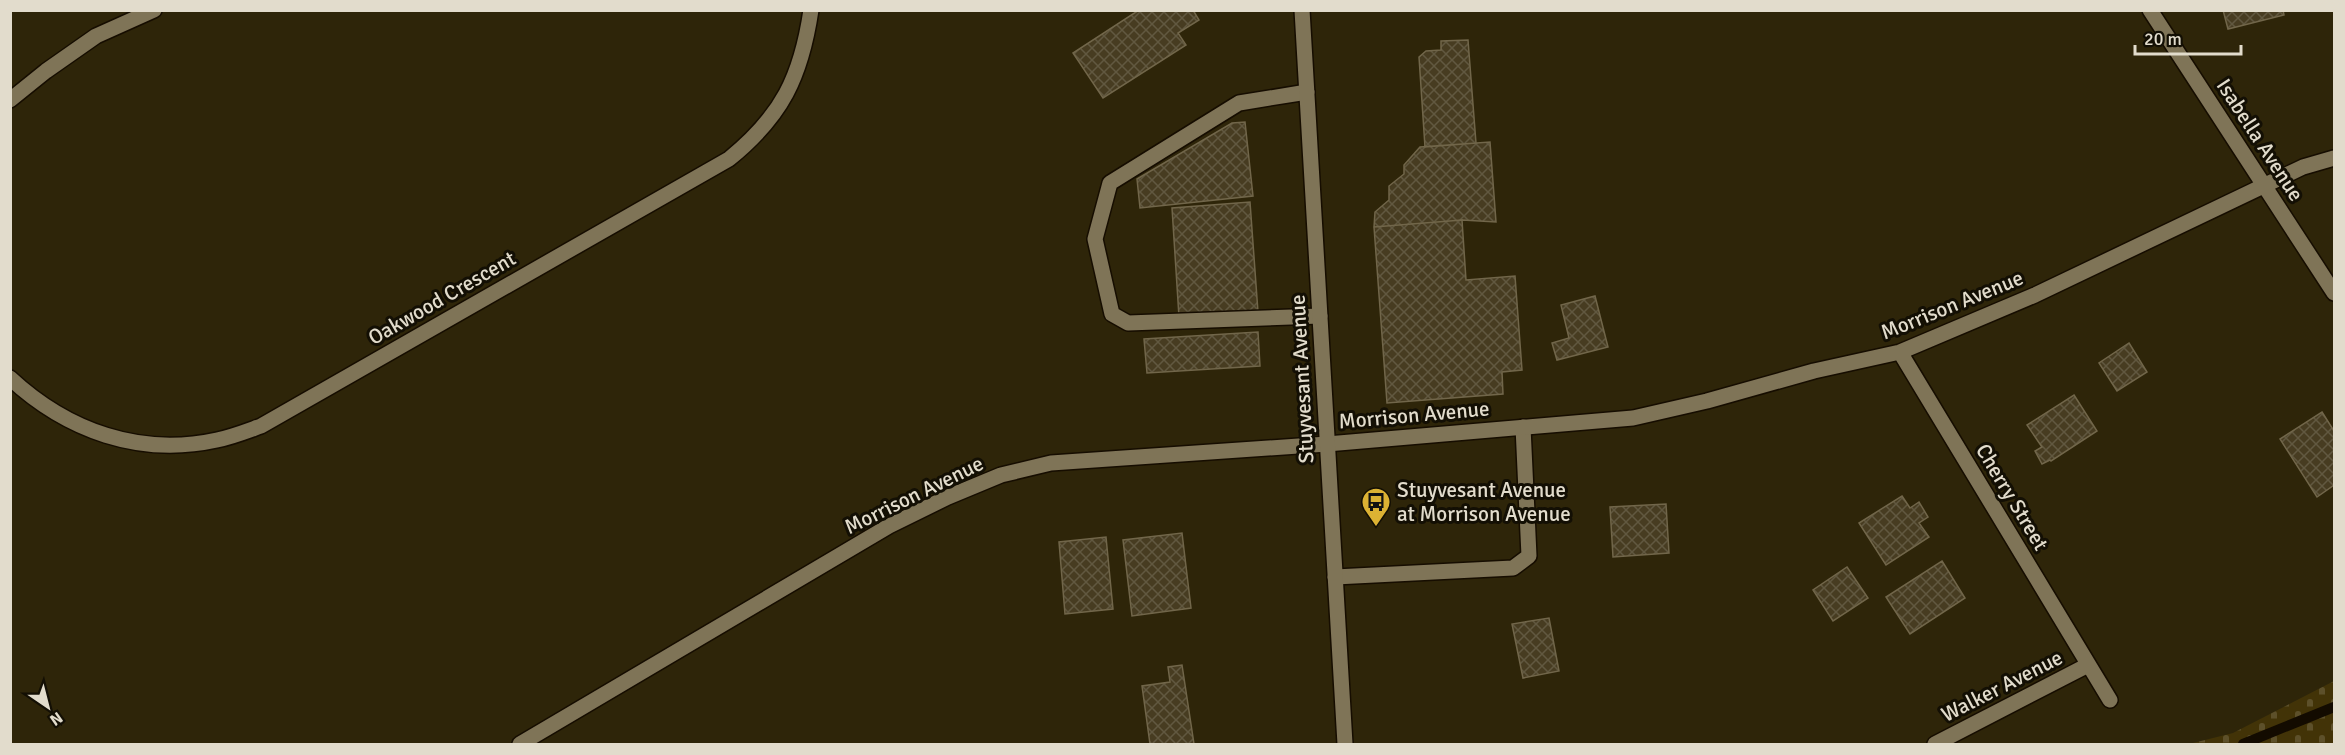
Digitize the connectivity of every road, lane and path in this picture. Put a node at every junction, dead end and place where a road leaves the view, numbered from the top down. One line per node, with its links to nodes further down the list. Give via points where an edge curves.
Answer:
1 (154, 10): 6 (street, via 96,36)
2 (811, 10): 12 (street, Oakwood Crescent, via 805,49 792,86 771,119 729,159 261,426 218,440 173,446 127,442 63,418)
3 (1302, 10): 5 (street, Stuyvesant Avenue)
4 (2150, 10): 8 (street, Isabella Avenue)
5 (1307, 92): 10 (street, Stuyvesant Avenue); 10 (street, via 1239,103 1110,183 1095,239 1112,314 1128,323)
6 (10, 100)
7 (2334, 158): 8 (street, Morrison Avenue, via 2303,167)
8 (2266, 186): 9 (street, Isabella Avenue); 11 (street, Morrison Avenue, via 2035,295)
9 (2334, 293)
10 (1320, 316): 14 (street, Stuyvesant Avenue)
11 (1900, 352): 13 (street, Morrison Avenue, via 1633,418); 16 (street, Cherry Street)
12 (10, 378)
13 (1523, 427): 14 (street, Morrison Avenue); 15 (street, via 1529,556 1521,564 1513,568)
14 (1327, 444): 15 (street, Stuyvesant Avenue); 18 (street, Morrison Avenue, via 1051,463 1001,475 889,526)
15 (1335, 577): 19 (street, Stuyvesant Avenue)
16 (2088, 665): 17 (street, Cherry Street); 20 (street, Walker Avenue)
17 (2110, 700)
18 (520, 744)
19 (1345, 744)
20 (1935, 744)

